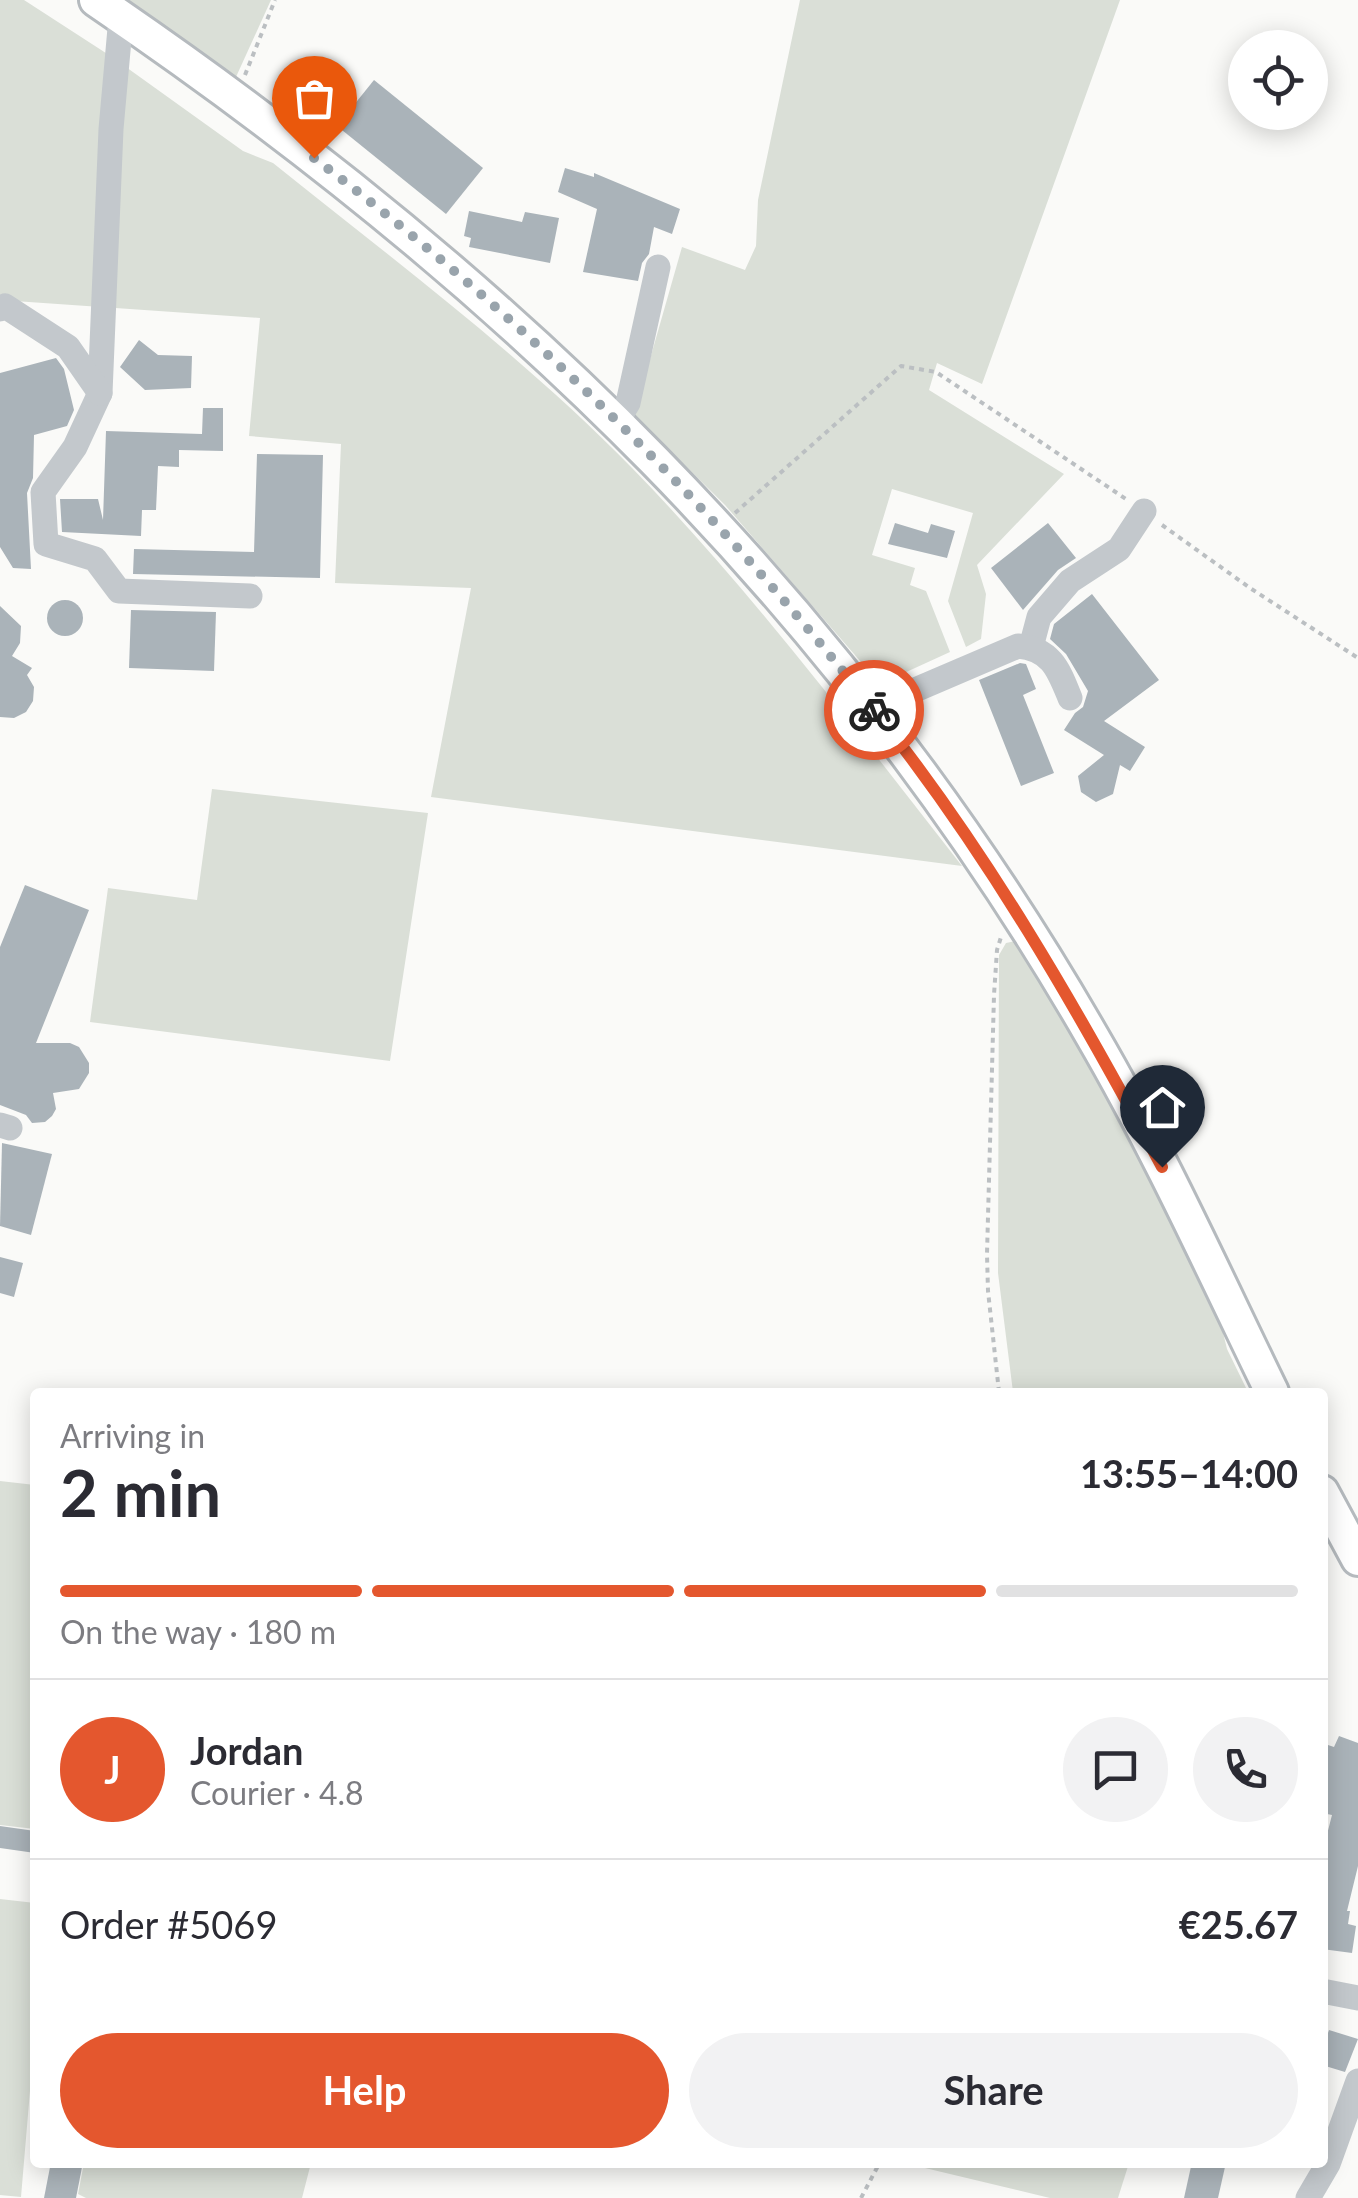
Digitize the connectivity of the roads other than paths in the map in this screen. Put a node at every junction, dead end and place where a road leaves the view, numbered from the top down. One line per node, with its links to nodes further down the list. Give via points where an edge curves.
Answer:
1 (108, 8): 4 (street, via 112,129); 5 (main road, via 341,178)
2 (658, 267): 5 (street, via 628,404)
3 (0, 309): 4 (street, via 6,306 68,347)
4 (100, 393): 7 (street, via 75,447 43,492 46,544 95,558 118,591)
5 (617, 421): 10 (main road, via 799,614)
6 (1144, 511): 8 (street, via 1119,549 1070,582 1038,618)
7 (250, 596)
8 (1031, 647): 9 (street, via 1056,664); 10 (street, via 1018,646)
9 (1070, 698)
10 (872, 708): 11 (main road, via 1014,911 1101,1052)
11 (1270, 1388)
12 (1328, 1503): 13 (main road)
13 (1358, 1560)
14 (1328, 1991): 15 (street)
15 (1358, 1998)
16 (1358, 2080): 17 (street)
17 (1328, 2164)
18 (1326, 2168): 19 (street)
19 (1308, 2198)

